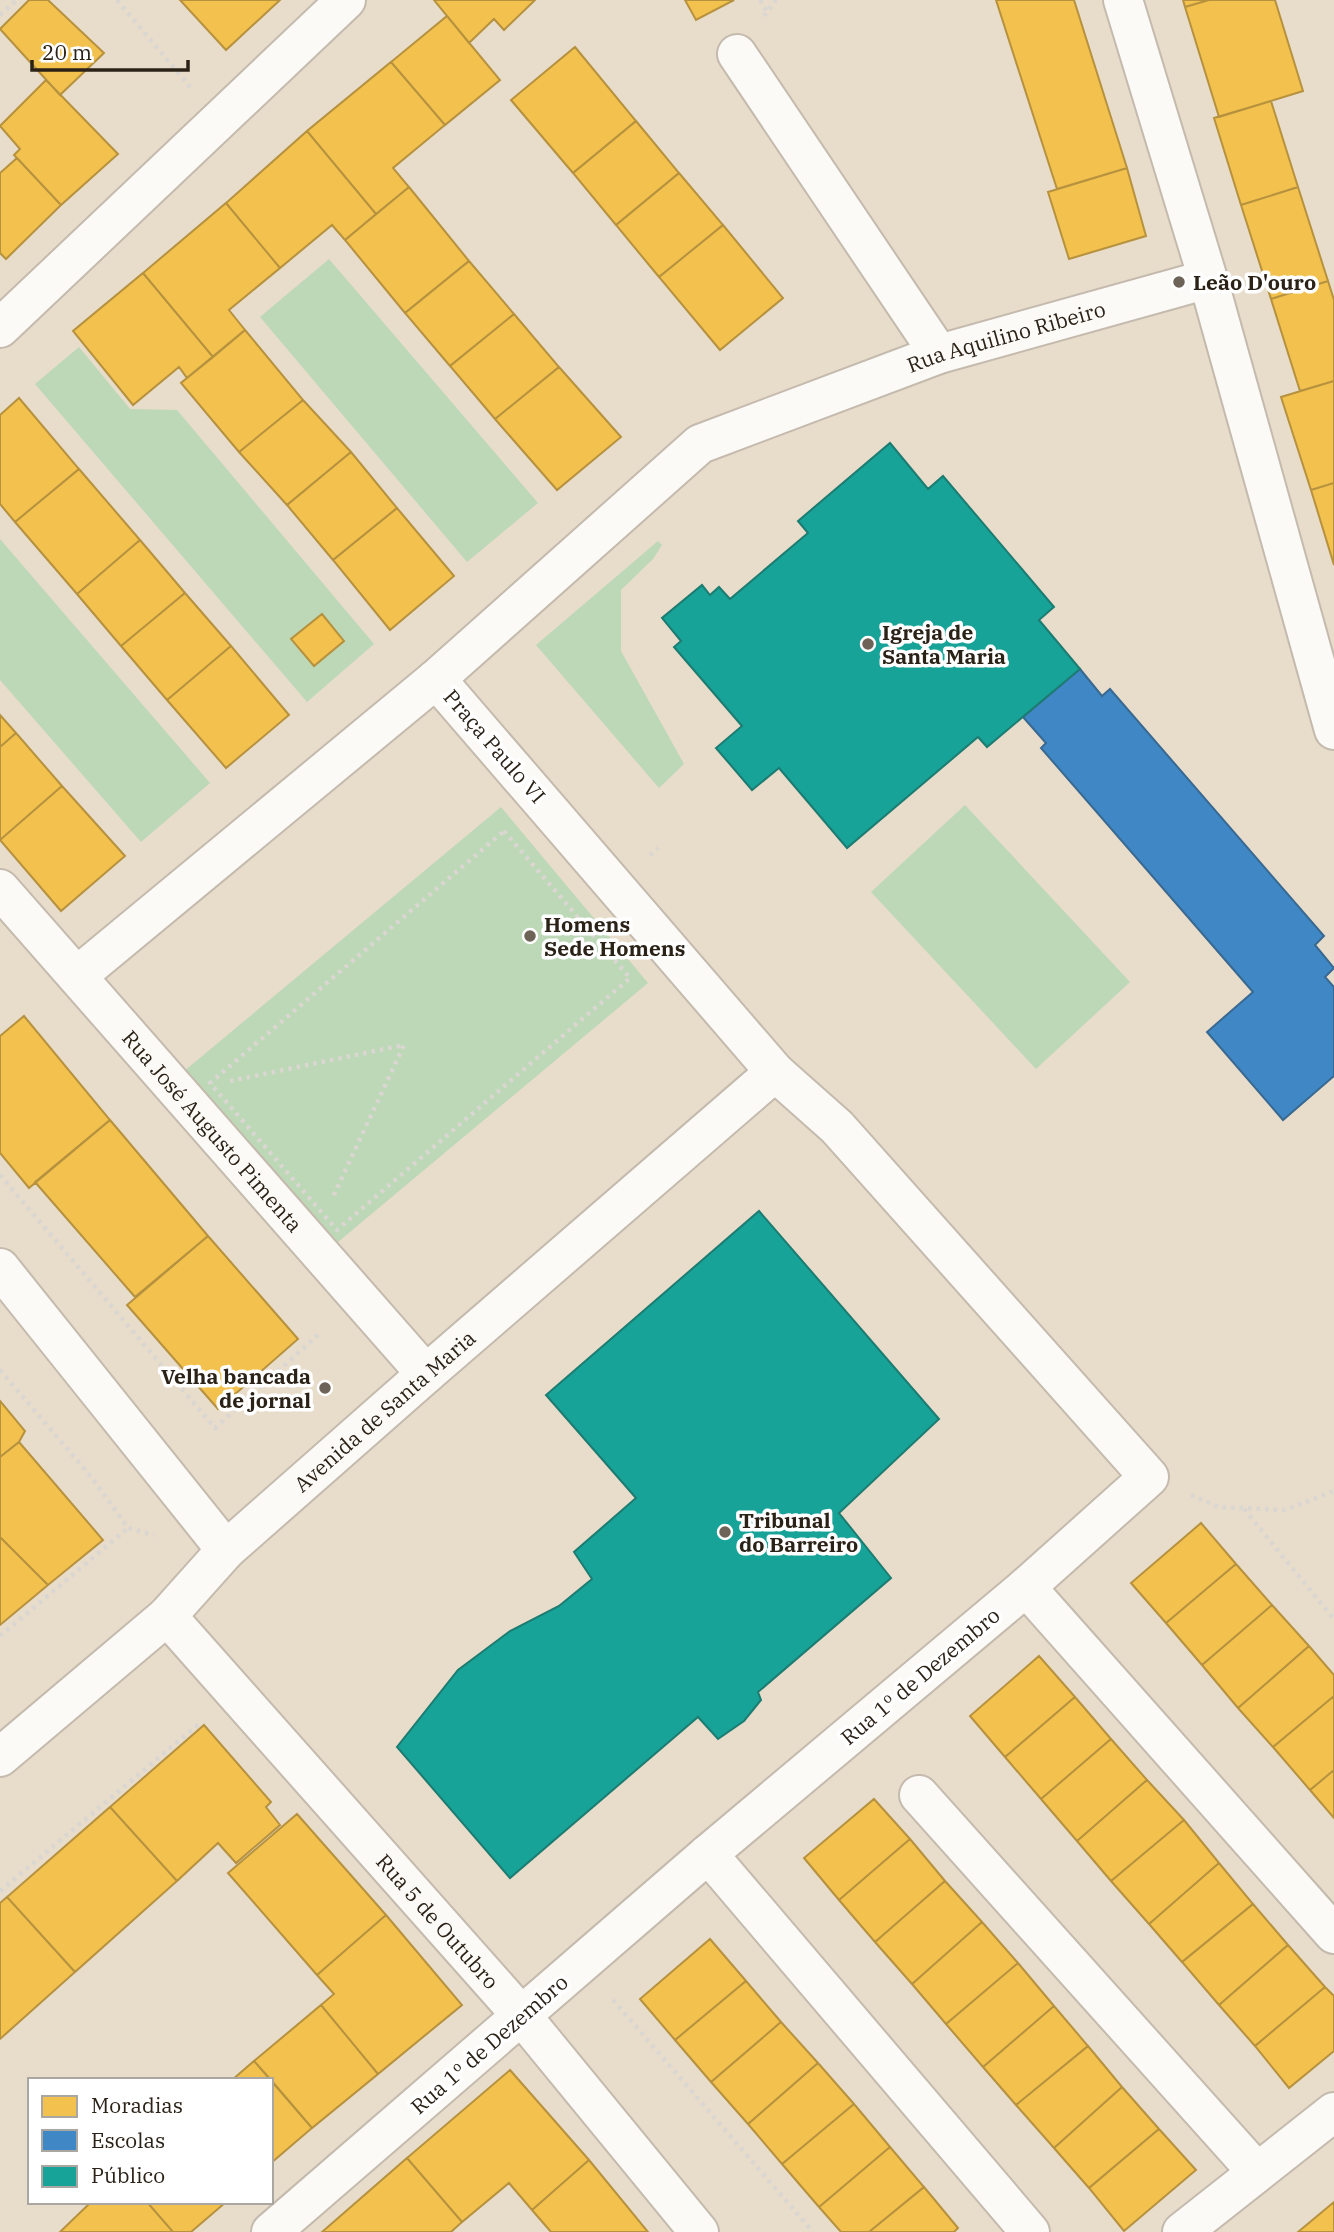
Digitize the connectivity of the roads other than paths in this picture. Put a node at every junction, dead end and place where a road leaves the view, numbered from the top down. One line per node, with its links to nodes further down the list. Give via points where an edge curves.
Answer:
1 (346, 0): 5 (street)
2 (1123, 0): 4 (street)
3 (737, 54): 6 (street)
4 (1208, 279): 6 (street, Rua Aquilino Ribeiro); 8 (street)
5 (0, 328)
6 (939, 354): 7 (street, Rua Aquilino Ribeiro, via 700,444)
7 (436, 679): 10 (street, Praça Paulo VI); 11 (street, Praça Paulo VI)
8 (1334, 730)
9 (0, 889): 10 (street, Rua José Augusto Pimenta)
10 (77, 976): 13 (street, Rua José Augusto Pimenta)
11 (775, 1072): 13 (street, Avenida de Santa Maria); 15 (street, Rua 1º de Dezembro, via 837,1127 1149,1477)
12 (0, 1268): 14 (street)
13 (426, 1374): 14 (street, Avenida de Santa Maria)
14 (226, 1550): 16 (street, Avenida de Santa Maria)
15 (1026, 1587): 19 (street, Rua 1º de Dezembro); 20 (street)
16 (167, 1616): 17 (street, Avenida de Santa Maria); 21 (street, Rua 5 de Outubro)
17 (0, 1757)
18 (919, 1796): 23 (street)
19 (708, 1854): 21 (street, Rua 1º de Dezembro); 26 (street)
20 (1334, 1934)
21 (522, 2015): 24 (street, Rua 1º de Dezembro); 25 (street, Rua 5 de Outubro)
22 (1334, 2112): 23 (street)
23 (1257, 2172): 27 (street)
24 (271, 2232)
25 (699, 2232)
26 (1030, 2232)
27 (1182, 2232)

